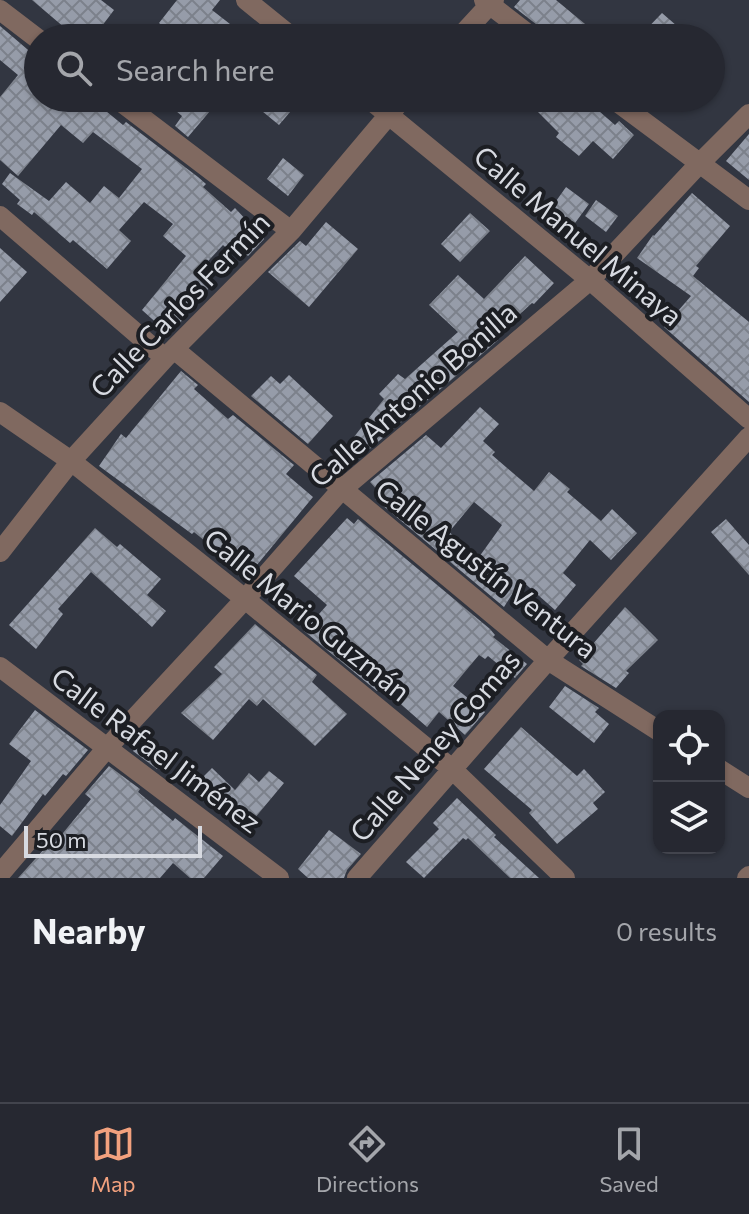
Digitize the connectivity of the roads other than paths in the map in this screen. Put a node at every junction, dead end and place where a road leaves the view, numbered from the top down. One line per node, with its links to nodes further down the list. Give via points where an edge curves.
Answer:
1 (246, 0): 4 (street)
2 (489, 2): 5 (street); 6 (street)
3 (0, 10): 7 (street)
4 (276, 24)
5 (471, 24)
6 (516, 24)
7 (24, 28)
8 (134, 112): 16 (street)
9 (386, 112): 11 (street, Calle Manuel Minaya)
10 (630, 112): 13 (street)
11 (389, 114): 16 (street, Calle Carlos Fermín); 17 (street, Calle Manuel Minaya)
12 (749, 114): 13 (street, Calle Antonio Bonilla)
13 (699, 164): 14 (street); 17 (street, Calle Antonio Bonilla)
14 (749, 200)
15 (0, 216): 18 (street, Calle Agustín Ventura)
16 (291, 231): 18 (street, Calle Carlos Fermín)
17 (590, 280): 20 (street, Calle Manuel Minaya); 23 (street, Calle Antonio Bonilla)
18 (170, 354): 22 (street, Calle Carlos Fermín); 23 (street, Calle Agustín Ventura)
19 (0, 412): 22 (street, Calle Mario Guzmán)
20 (749, 419)
21 (749, 437): 26 (street, Calle Neney Comas)
22 (71, 461): 24 (street, Calle Carlos Fermín); 25 (street, Calle Mario Guzmán)
23 (341, 490): 25 (street, Calle Antonio Bonilla); 26 (street, Calle Agustín Ventura)
24 (0, 552)
25 (245, 599): 29 (street, Calle Antonio Bonilla); 30 (street, Calle Mario Guzmán)
26 (548, 660): 28 (street, Calle Agustín Ventura); 30 (street, Calle Neney Comas)
27 (0, 667): 29 (street, Calle Rafael Jiménez)
28 (653, 727)
29 (106, 749): 33 (street, Calle Antonio Bonilla); 34 (street, Calle Rafael Jiménez)
30 (452, 769): 35 (street, Calle Neney Comas); 36 (street, Calle Mario Guzmán)
31 (725, 773): 32 (street)
32 (749, 788)
33 (0, 874)
34 (279, 878)
35 (357, 878)
36 (565, 878)

